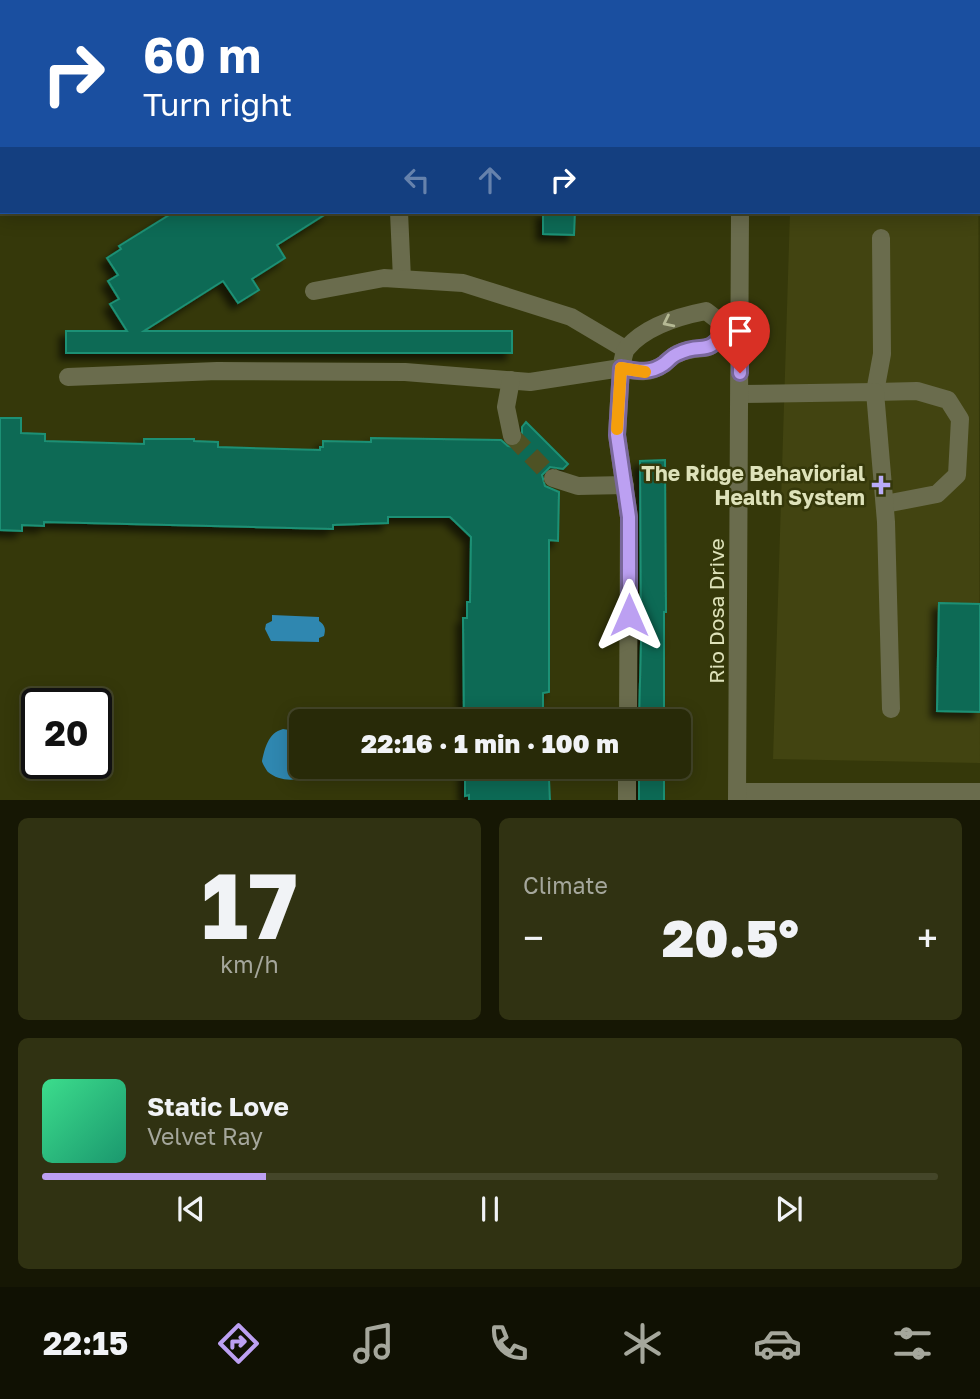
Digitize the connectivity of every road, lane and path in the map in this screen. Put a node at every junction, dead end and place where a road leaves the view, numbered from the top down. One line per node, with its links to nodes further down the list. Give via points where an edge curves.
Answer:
1 (399, 214): 4 (street)
2 (740, 214): 6 (street, Rio Dosa Drive)
3 (881, 238): 11 (street, via 882,354)
4 (402, 279): 5 (street); 7 (street, via 463,283 487,290 572,317)
5 (314, 291)
6 (734, 328): 7 (street, one-way to 7, via 706,311 681,316); 8 (street, via 706,349 677,354 660,367 642,373); 12 (street, Rio Dosa Drive)
7 (625, 349): 8 (street)
8 (621, 368): 10 (street, via 530,382); 15 (street, via 617,435)
9 (68, 377): 10 (street, via 217,371 405,372)
10 (511, 380): 13 (street, via 506,407)
11 (875, 392): 12 (street); 16 (street); 16 (street, via 918,391 948,400 960,419 957,475 937,495)
12 (740, 394): 21 (street, Rio Dosa Drive)
13 (512, 436)
14 (553, 478): 15 (street, via 578,486)
15 (625, 485): 17 (street, via 629,517)
16 (885, 504): 18 (street)
17 (628, 709)
18 (891, 709)
19 (627, 779): 22 (street)
20 (980, 792): 21 (street)
21 (737, 796)
22 (627, 800)

